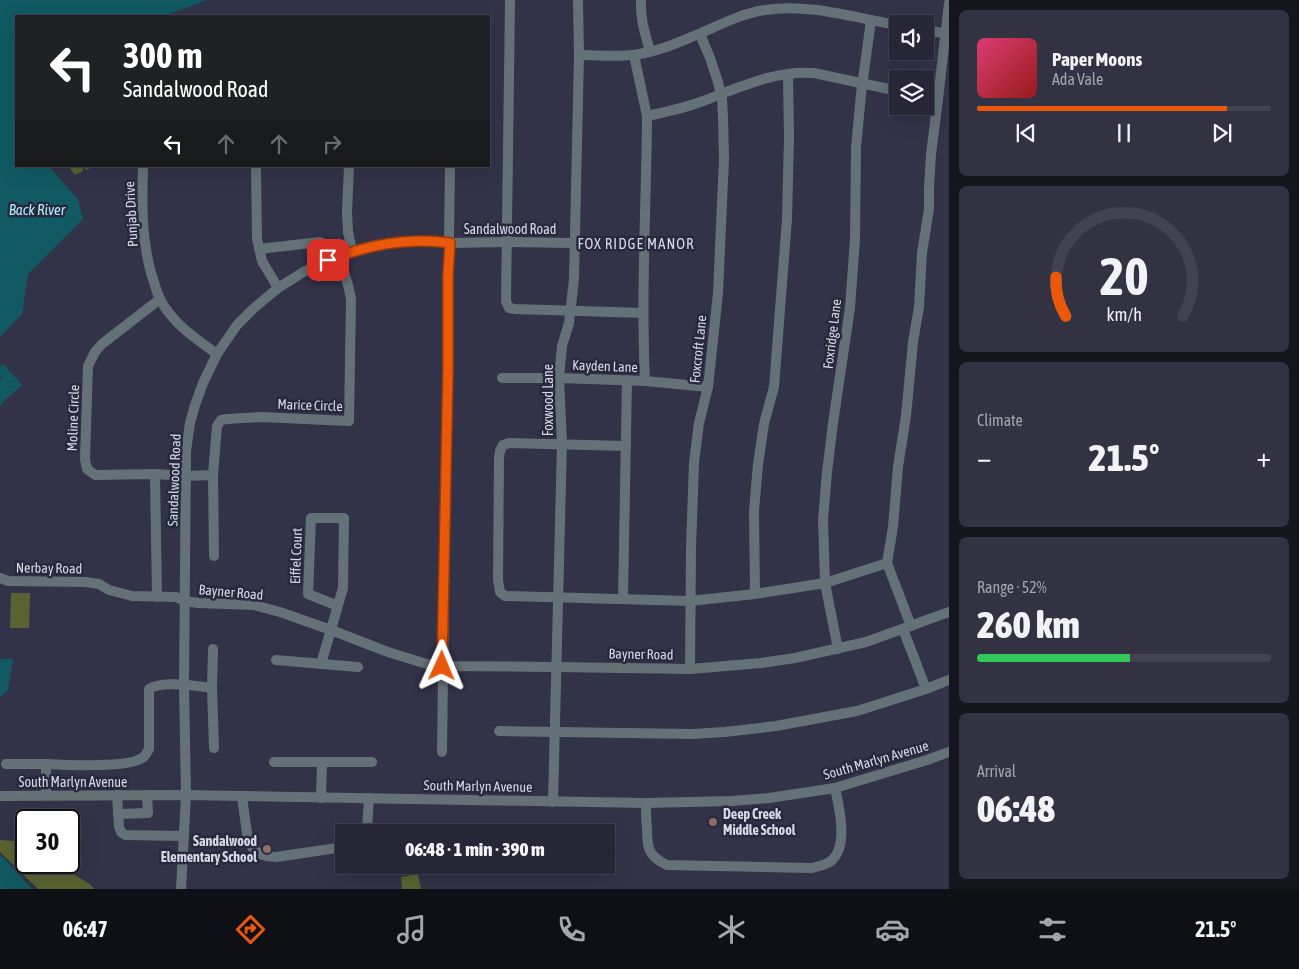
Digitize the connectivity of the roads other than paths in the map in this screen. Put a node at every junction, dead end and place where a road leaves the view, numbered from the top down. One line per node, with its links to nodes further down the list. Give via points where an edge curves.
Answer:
1 (510, 0): 24 (street)
2 (578, 0): 11 (street, Foxwood Lane)
3 (641, 0): 10 (street, via 642,23)
4 (949, 2): 9 (street)
5 (871, 20): 6 (street); 8 (street, via 821,11 775,9 744,15); 14 (street, Foxridge Lane)
6 (889, 23)
7 (934, 32): 9 (street)
8 (700, 34): 10 (street); 16 (street, Foxcroft Lane)
9 (947, 34): 18 (street)
10 (650, 51): 12 (street)
11 (579, 55): 12 (street); 26 (street, Foxwood Lane)
12 (634, 55): 19 (street)
13 (788, 74): 14 (street, via 800,72); 16 (street); 49 (street, via 787,219 774,387 758,464 754,512)
14 (862, 84): 15 (street); 48 (street, Foxridge Lane, via 856,148 850,308 822,520)
15 (889, 89)
16 (720, 94): 19 (street); 39 (street, Foxcroft Lane, via 724,169 718,293)
17 (934, 98): 18 (street)
18 (938, 99): 46 (street, via 919,307)
19 (647, 116): 33 (street)
20 (143, 167): 31 (street, Punjab Drive, via 142,216 146,252)
21 (256, 167): 27 (street)
22 (349, 167): 28 (street, via 347,212)
23 (450, 167): 25 (street)
24 (506, 242): 25 (street, Sandalwood Road); 26 (street, Sandalwood Road); 32 (street, via 506,301 509,308)
25 (450, 243): 28 (street, Sandalwood Road, via 400,242); 63 (street)
26 (574, 243): 32 (street, Foxwood Lane)
27 (259, 249): 29 (street, via 320,242 331,247); 30 (street)
28 (352, 251): 29 (street, Sandalwood Road)
29 (338, 256): 30 (street, Sandalwood Road); 43 (street, Marice Circle, via 351,299 349,421 261,417 221,420 217,426)
30 (278, 288): 34 (street, Sandalwood Road, via 236,325)
31 (160, 299): 34 (street, Punjab Drive, via 188,333); 42 (street, Moline Circle, via 95,352 88,366 86,413 87,469 95,475)
32 (570, 310): 33 (street); 36 (street, Foxwood Lane)
33 (643, 312): 38 (street)
34 (217, 354): 44 (street, Sandalwood Road, via 190,423)
35 (502, 378): 36 (street, Kayden Lane)
36 (559, 378): 37 (street, Kayden Lane); 40 (street, Foxwood Lane)
37 (627, 380): 38 (street, Kayden Lane); 41 (street)
38 (645, 381): 39 (street, Kayden Lane)
39 (708, 387): 54 (street, Foxcroft Lane, via 694,463)
40 (562, 444): 41 (street); 51 (street, Foxwood Lane); 51 (street, via 509,443 503,445 499,458 500,592 504,596)
41 (626, 446): 52 (street)
42 (155, 474): 44 (street, Moline Circle); 50 (street, Sandalwood Road)
43 (213, 475): 44 (street); 45 (street, Marice Circle)
44 (185, 476): 53 (street, Sandalwood Road)
45 (214, 556)
46 (887, 563): 48 (street); 57 (street)
47 (0, 578): 50 (street, Nerbay Road, via 8,581 85,582 132,596)
48 (825, 583): 49 (street); 60 (street, Foxridge Lane)
49 (755, 594): 54 (street)
50 (157, 597): 53 (street, Nerbay Road, via 176,597)
51 (558, 598): 52 (street); 64 (street, Foxwood Lane)
52 (623, 599): 54 (street)
53 (185, 601): 58 (street, Bayner Road, via 254,605); 68 (street, Sandalwood Road)
54 (690, 601): 66 (street, Foxcroft Lane)
55 (338, 606): 55 (street, Eiffel Court, via 343,588 344,518 311,518 308,594); 58 (street, Eiffel Court)
56 (949, 612): 57 (street, Bayner Road)
57 (907, 628): 60 (street, Bayner Road); 70 (street)
58 (331, 630): 62 (street); 63 (street, Bayner Road, via 388,652)
59 (214, 649): 69 (street)
60 (838, 649): 66 (street, Bayner Road, via 761,663)
61 (276, 660): 62 (street)
62 (321, 664): 65 (street)
63 (442, 666): 64 (street, Bayner Road); 74 (street)
64 (556, 666): 66 (street, Bayner Road); 72 (street, Foxwood Lane)
65 (358, 667)
66 (690, 669)
67 (949, 680): 70 (street)
68 (184, 685): 69 (street); 80 (street, via 149,689 149,749 142,758 119,764); 83 (street, Sandalwood Road)
69 (212, 688): 73 (street)
70 (926, 689): 72 (street, via 857,711 785,725 725,732)
71 (499, 731): 72 (street)
72 (554, 732): 90 (street, Foxwood Lane)
73 (214, 748)
74 (442, 752)
75 (949, 752): 81 (street, South Marlyn Avenue)
76 (274, 762): 77 (street)
77 (322, 762): 78 (street); 88 (street)
78 (372, 762)
79 (6, 764): 80 (street)
80 (46, 764): 85 (street)
81 (835, 788): 91 (street, South Marlyn Avenue, via 732,801); 91 (street, via 841,819 841,845 831,861 812,868 667,865 649,851)
82 (117, 795): 85 (street, South Marlyn Avenue); 86 (street, South Marlyn Avenue); 92 (street)
83 (186, 795): 86 (street, South Marlyn Avenue); 87 (street, South Marlyn Avenue); 94 (street, Sandalwood Road)
84 (0, 796): 85 (street, South Marlyn Avenue)
85 (46, 796)
86 (147, 796): 92 (street, via 148,813)
87 (242, 796): 88 (street, South Marlyn Avenue); 95 (street, via 248,840 261,855 276,857)
88 (321, 798): 89 (street, South Marlyn Avenue)
89 (369, 798): 90 (street, South Marlyn Avenue); 93 (street)
90 (553, 802): 91 (street, South Marlyn Avenue)
91 (646, 803)
92 (118, 814): 94 (street, via 119,828 125,834)
93 (367, 824)
94 (184, 836): 96 (street, Sandalwood Road)
95 (335, 848)
96 (181, 889)

